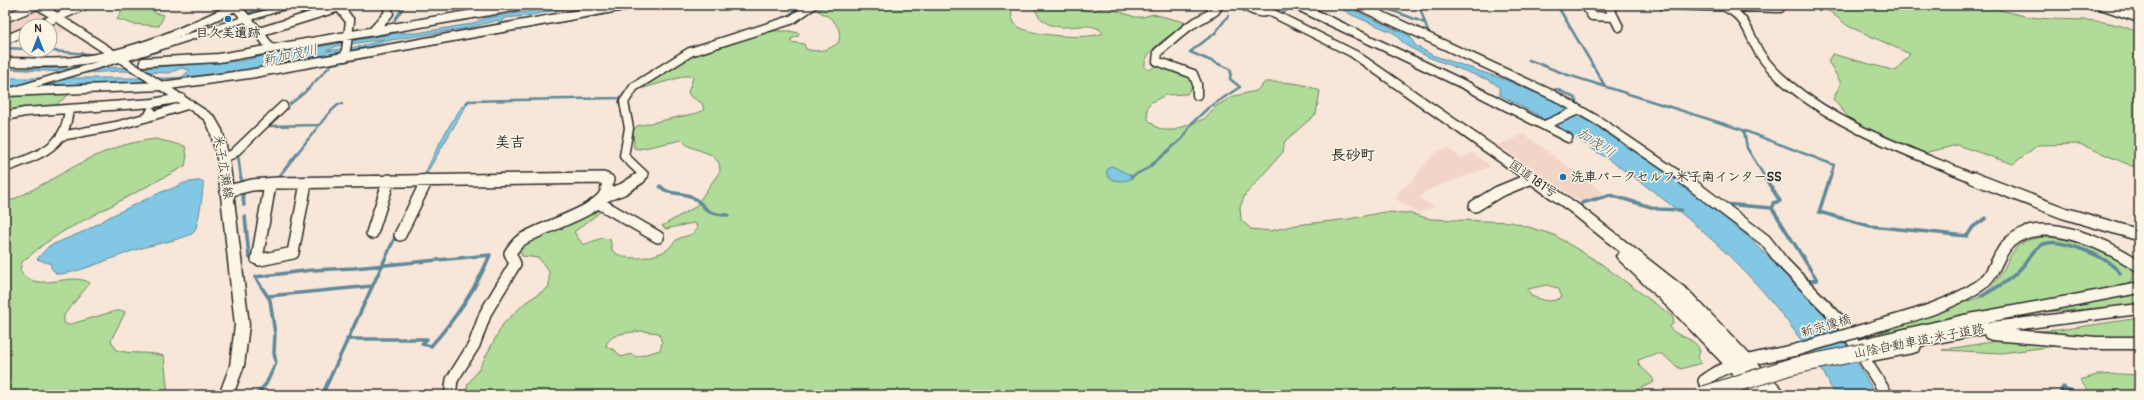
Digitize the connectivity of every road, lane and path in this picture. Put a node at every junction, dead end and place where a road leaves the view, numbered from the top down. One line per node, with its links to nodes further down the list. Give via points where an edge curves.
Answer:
1 (37, 5): 22 (street); 23 (street)
2 (86, 5): 23 (street)
3 (292, 5): 26 (main road)
4 (388, 5): 28 (street, via 390,9 387,17)
5 (525, 5): 28 (street)
6 (629, 5): 35 (street)
7 (813, 5): 59 (street, via 791,20 690,52 634,87 624,102 629,128 624,156 644,175)
8 (1219, 5): 40 (street, via 1215,11 1189,26 1156,56 1157,61 1161,63 1193,74 1197,84)
9 (1243, 5): 55 (highway, 国道181号, via 1333,48)
10 (1255, 5): 55 (highway, 国道181号, via 1354,54)
11 (1296, 5): 48 (street)
12 (1358, 5): 45 (street, via 1526,82)
13 (1585, 5): 21 (street, via 1592,16)
14 (1608, 5): 21 (street)
15 (1663, 5): 19 (street)
16 (2101, 5): 24 (street)
17 (237, 6): 26 (street); 34 (street, via 177,34)
18 (342, 6): 29 (street); 31 (street, via 349,17)
19 (1725, 7): 20 (street); 63 (street, via 1741,17 1763,59 1780,76 1798,93 1848,124 2025,200 2112,229)
20 (1780, 8)
21 (1614, 17): 27 (street)
22 (5, 18)
23 (56, 18)
24 (2139, 18)
25 (58, 19): 34 (street)
26 (248, 19): 29 (street); 34 (main road)
27 (1619, 27)
28 (373, 31): 31 (street)
29 (260, 32): 33 (street)
30 (18, 34): 32 (street)
31 (348, 36): 33 (street); 35 (street)
32 (5, 40)
33 (271, 49): 37 (street, via 219,58)
34 (117, 56): 36 (street, via 76,61); 38 (main road, 米子広瀬線); 39 (main road, via 104,64)
35 (346, 56): 38 (street, via 250,74)
36 (5, 62)
37 (144, 62)
38 (161, 85): 39 (street); 41 (main road, 米子広瀬線)
39 (7, 92)
40 (1197, 95)
41 (186, 101): 42 (street); 47 (street); 51 (main road, 米子広瀬線, via 210,118)
42 (153, 103): 44 (street); 47 (street)
43 (283, 106): 51 (street, via 233,154)
44 (69, 109): 46 (street); 49 (street)
45 (1577, 111): 48 (street); 79 (street, via 1635,144 1760,236 1840,321)
46 (5, 116)
47 (148, 117): 49 (street)
48 (1548, 124): 50 (street)
49 (62, 136): 52 (street, via 41,152)
50 (1568, 138)
51 (223, 158): 58 (main road, 米子広瀬線)
52 (5, 168)
53 (389, 180): 54 (street); 56 (street); 61 (street)
54 (427, 180): 59 (street, via 603,178 608,180 609,184); 62 (street)
55 (1529, 180): 60 (street, via 1498,192); 72 (highway, 国道181号, via 1632,252 1684,295)
56 (306, 184): 57 (street); 57 (street, via 293,253 260,260 257,259)
57 (270, 185): 58 (street, via 239,187)
58 (228, 191): 73 (main road, 米子広瀬線, via 242,325 237,366)
59 (602, 199): 64 (street, via 603,204 647,233); 74 (street, via 535,232 513,247 510,252 515,264 486,312 474,345 452,380)
60 (1475, 206)
61 (372, 233)
62 (400, 235)
63 (2139, 235)
64 (658, 237)
65 (2139, 266): 71 (street, 新宗像橋, via 2120,253 2078,236 2051,232 2021,233 2008,242 1988,279 1962,296 1932,308)
66 (2139, 288): 71 (highway, via 1964,321)
67 (2139, 309): 71 (highway, 山陰自動車道;米子道路)
68 (2139, 313): 69 (highway, 山陰自動車道;米子道路)
69 (1984, 333): 70 (highway, via 2096,343); 71 (highway, 山陰自動車道;米子道路)
70 (2139, 343)
71 (1866, 345): 72 (street, 新宗像橋, bridge, via 1796,350); 75 (highway, 山陰自動車道;米子道路, bridge, via 1789,367); 76 (highway, 山陰自動車道;米子道路)
72 (1741, 363): 75 (street, 新宗像橋, via 1712,373 1704,381); 77 (highway, 国道181号); 78 (highway, 国道181号)
73 (226, 395)
74 (450, 395)
75 (1708, 395)
76 (1726, 395)
77 (1764, 395)
78 (1780, 395)
79 (1887, 395)

